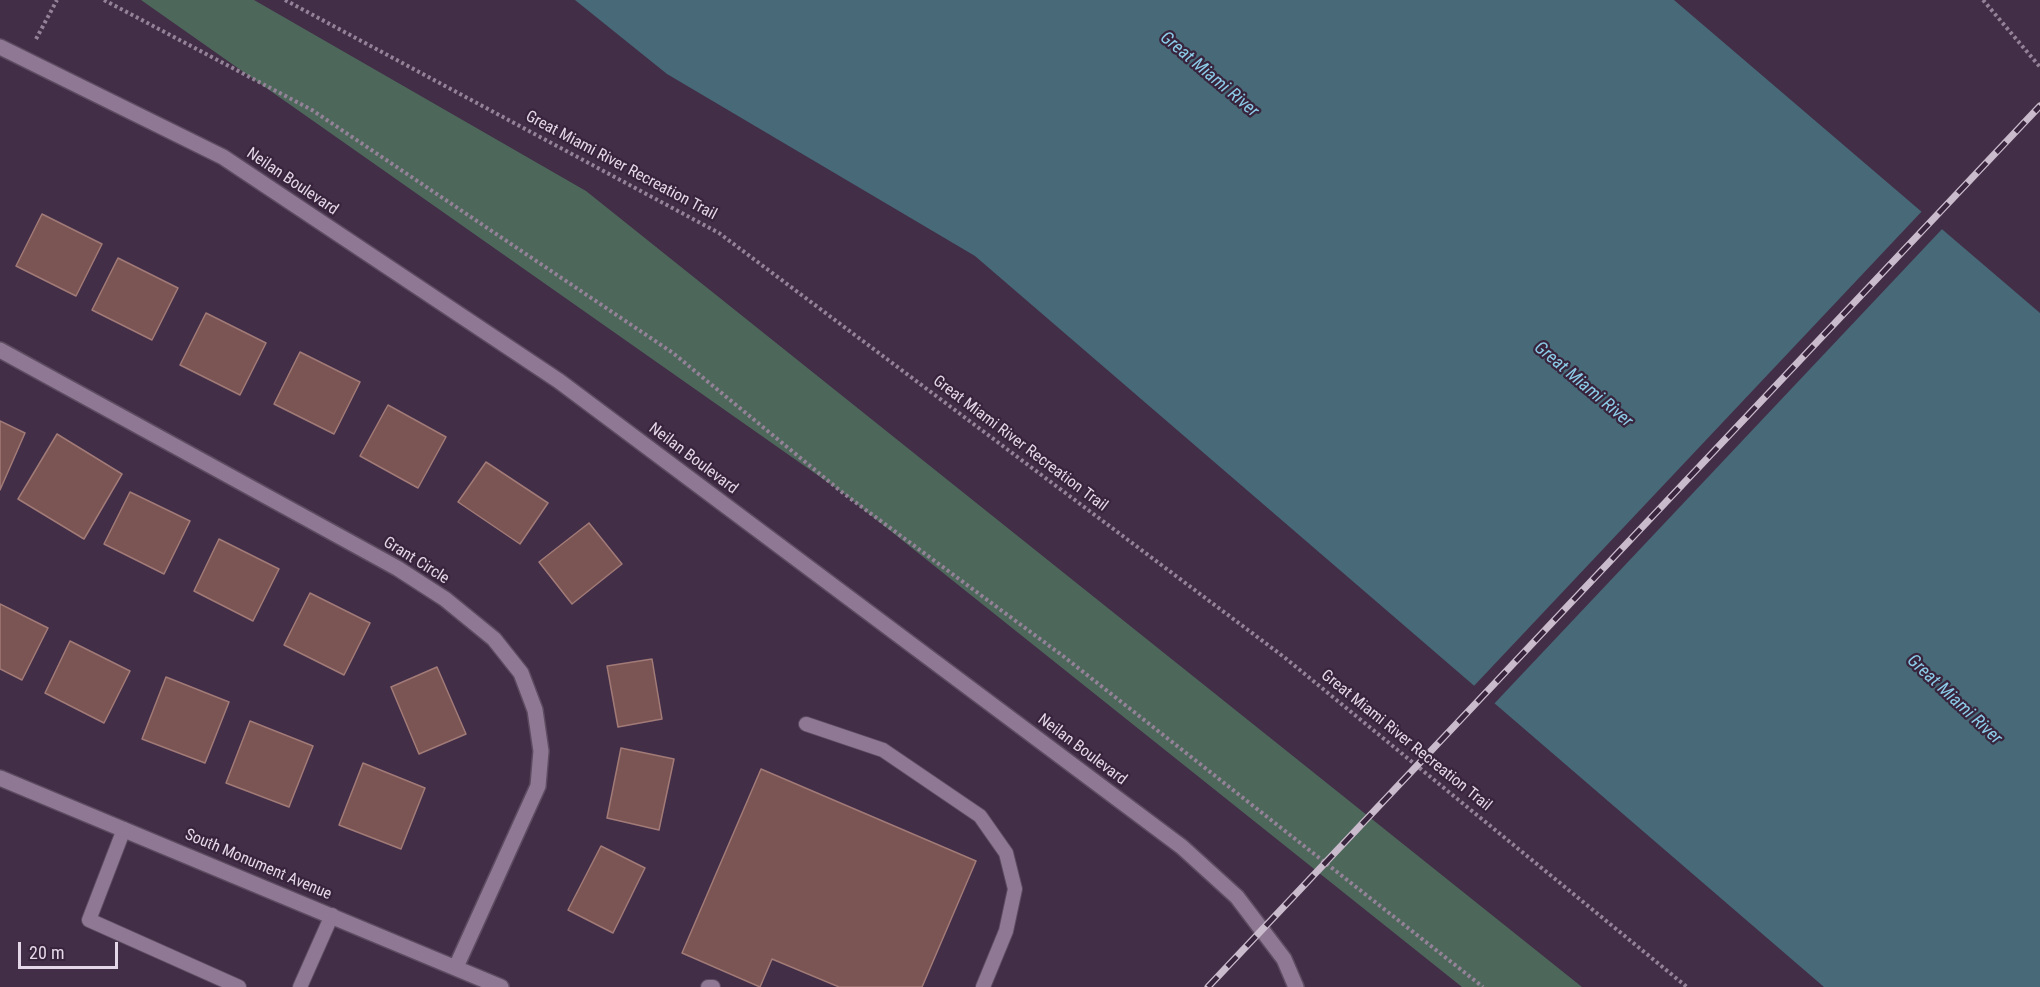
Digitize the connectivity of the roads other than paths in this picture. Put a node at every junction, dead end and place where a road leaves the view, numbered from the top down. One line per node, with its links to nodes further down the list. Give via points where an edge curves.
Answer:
1 (0, 47): 14 (street, Neilan Boulevard, via 223,158 559,381 1182,848 1237,897 1284,959)
2 (0, 350): 7 (street, Grant Circle, via 397,568 445,599 494,639 521,673 535,710 542,751 538,786)
3 (806, 724): 13 (lane, via 883,750 980,816 1005,853 1015,889 1006,931)
4 (0, 778): 5 (street, South Monument Avenue)
5 (124, 829): 6 (street, South Monument Avenue); 8 (lane, via 89,920)
6 (332, 915): 7 (street, South Monument Avenue); 9 (lane)
7 (456, 967): 10 (street, South Monument Avenue)
8 (239, 987)
9 (300, 987)
10 (501, 987)
11 (708, 987): 12 (lane)
12 (713, 987)
13 (983, 987)
14 (1296, 987)

